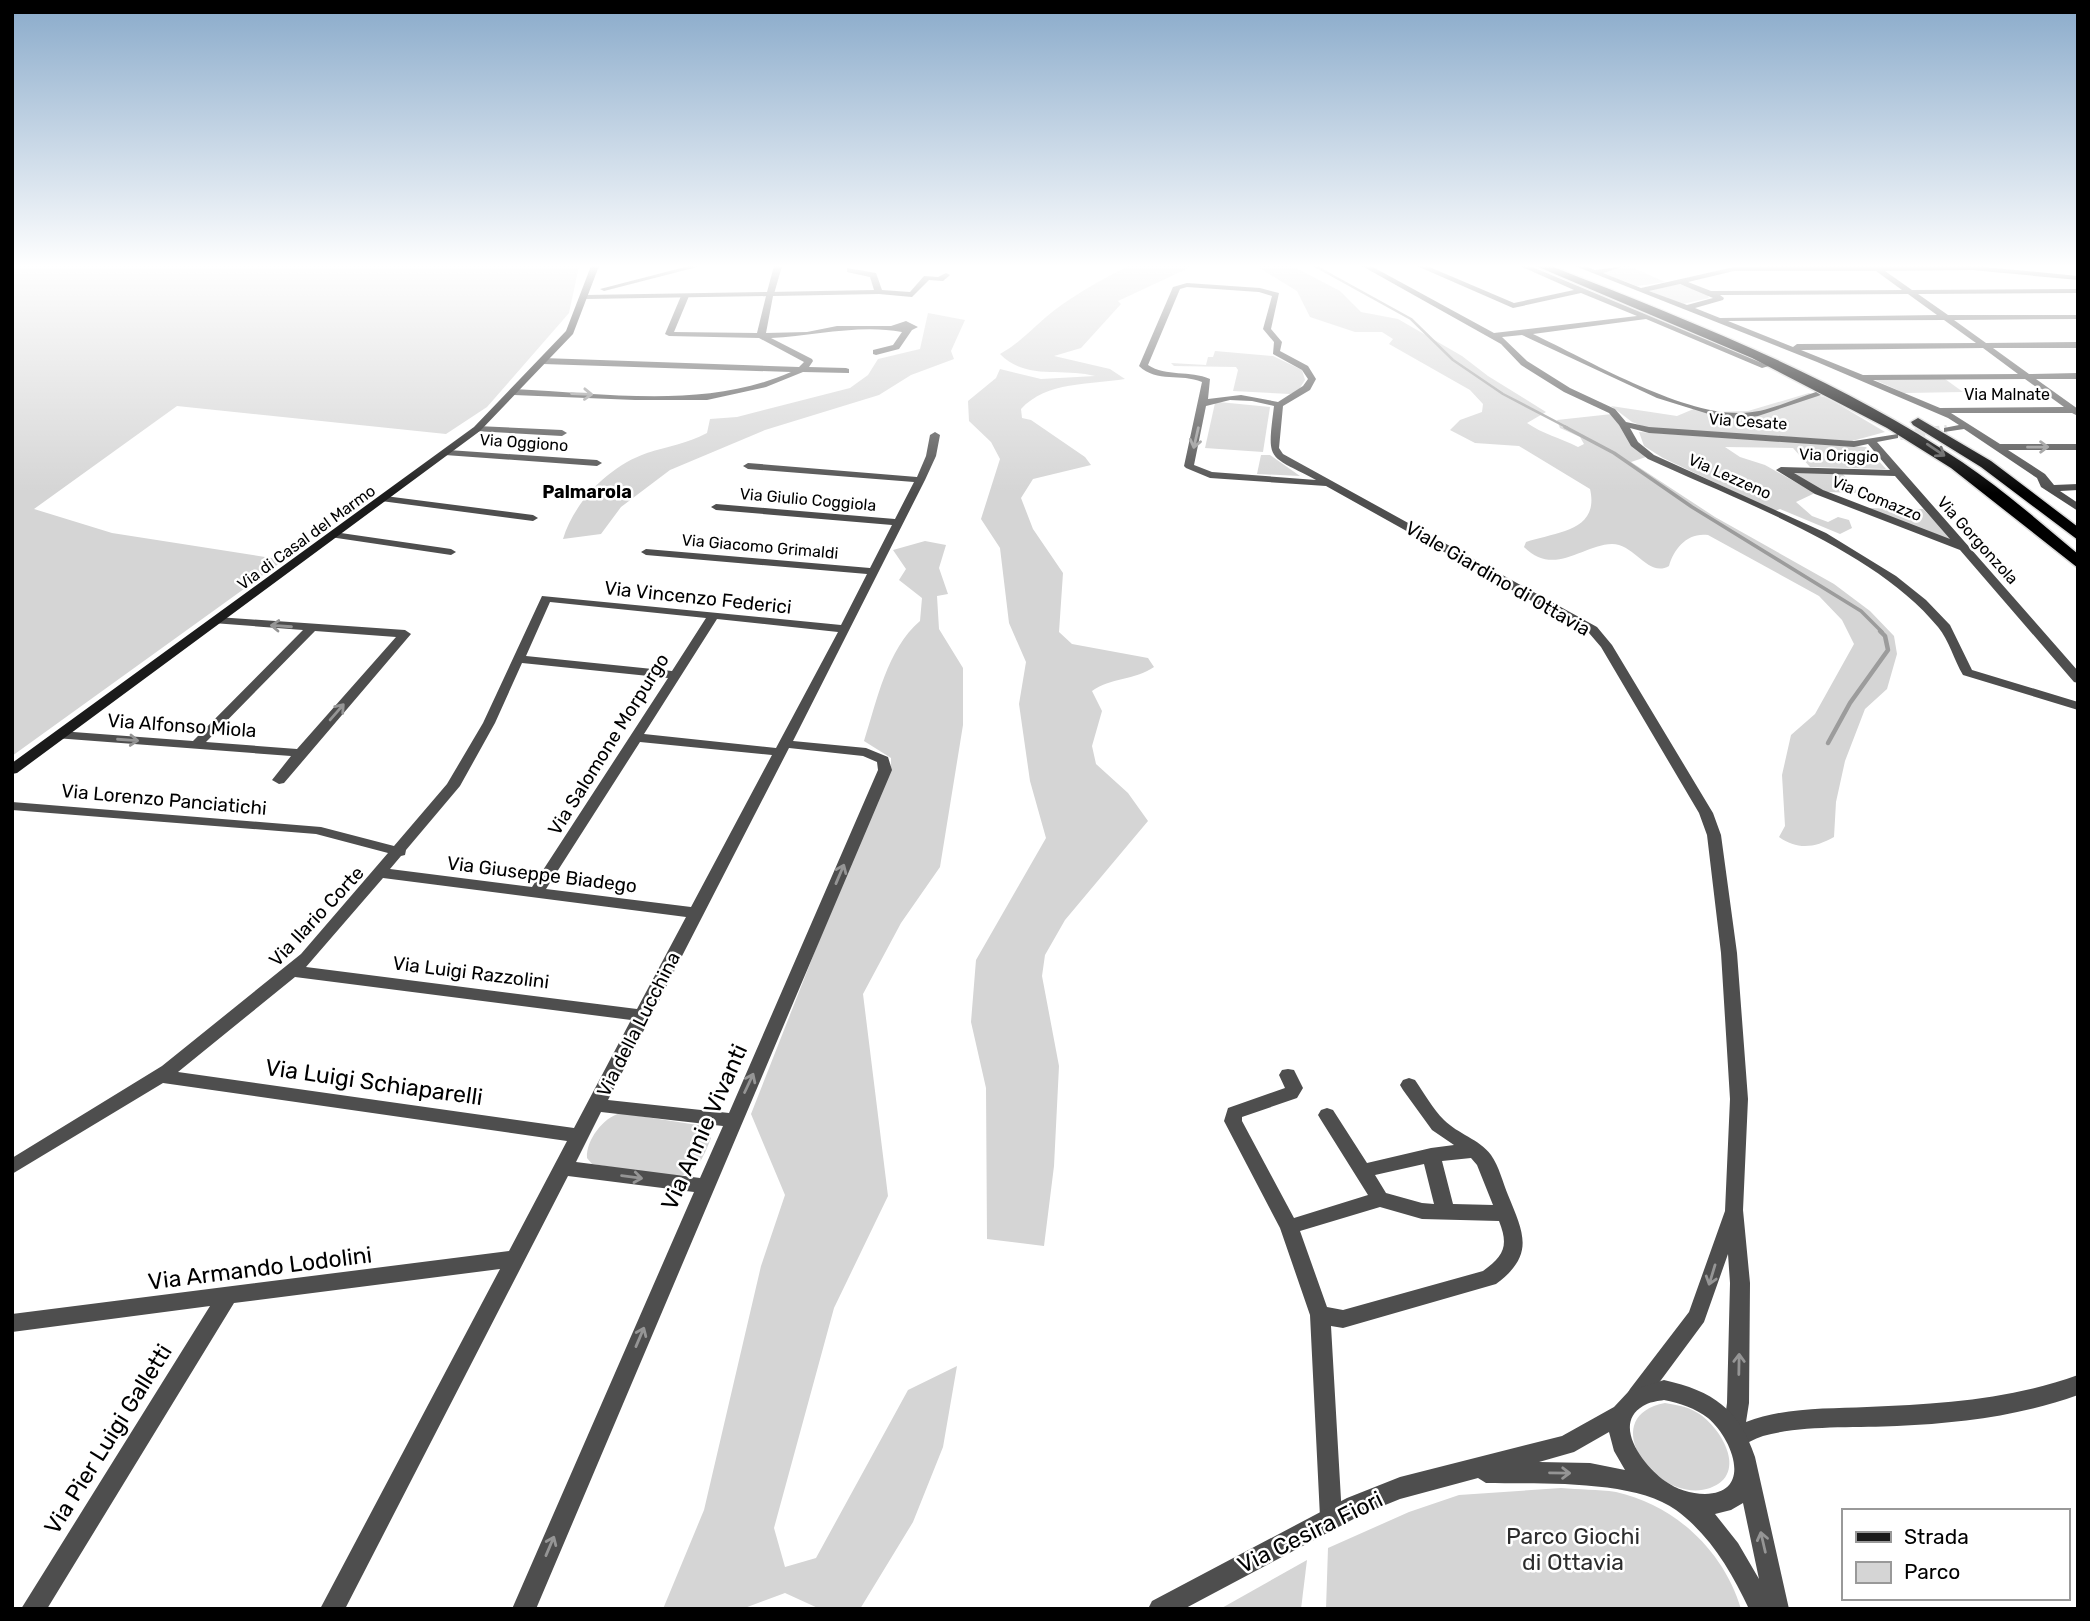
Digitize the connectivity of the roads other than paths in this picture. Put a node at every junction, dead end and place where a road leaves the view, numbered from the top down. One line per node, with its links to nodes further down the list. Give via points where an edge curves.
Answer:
1 (561, 342): 17 (main road, Via di Casal del Marmo)
2 (773, 342): 19 (street, via 807,358)
3 (900, 342): 16 (street)
4 (1154, 342): 24 (street, via 1143,366 1158,374 1202,378 1207,381)
5 (1278, 342): 28 (street, via 1276,352 1304,368 1312,379 1305,389)
6 (1502, 342): 33 (street, Via Lezzeno, via 1528,366 1608,408)
7 (1544, 342): 26 (street, via 1679,403 1709,412 1751,415)
8 (1707, 342): 18 (street)
9 (1728, 342): 66 (highway, one-way to 66, via 1858,403 1927,444 1985,485)
10 (1751, 342): 27 (highway)
11 (1774, 342): 15 (street)
12 (1978, 342): 14 (street)
13 (2078, 345): 14 (street)
14 (1984, 346): 15 (street); 21 (street)
15 (1788, 347): 23 (street)
16 (876, 352)
17 (543, 361): 19 (street); 25 (main road, Via di Casal del Marmo)
18 (1765, 366)
19 (805, 369): 20 (street); 25 (street, one-way to 19, via 709,397 788,378)
20 (846, 371)
21 (2026, 376): 22 (street); 23 (street); 31 (street)
22 (2078, 376)
23 (1861, 377): 30 (street)
24 (1206, 391): 28 (street, via 1266,395); 29 (street)
25 (514, 392): 35 (main road, Via di Casal del Marmo)
26 (1816, 396)
27 (1877, 400)
28 (1281, 403): 29 (street, via 1218,398); 48 (street, Viale Giardino di Ottavia, via 1275,452)
29 (1204, 404): 51 (street, one-way to 51, via 1191,467 1210,475)
30 (1937, 411): 31 (street, Via Malnate); 34 (street); 41 (street)
31 (2076, 411)
32 (1908, 417): 45 (highway)
33 (1623, 424): 40 (street, Via Cesate, via 1649,430); 76 (street, Via Lezzeno, via 1634,444 1651,457 1822,535 1899,583 1946,628 1967,672)
34 (1960, 428): 36 (street); 54 (street)
35 (477, 429): 37 (street); 43 (main road, Via di Casal del Marmo)
36 (1947, 430)
37 (562, 433)
38 (935, 435): 50 (street, Via della Lucchina)
39 (1895, 436): 40 (street)
40 (1871, 442): 49 (street, Via Gorgonzola)
41 (1998, 447): 42 (street, one-way to 42); 54 (street)
42 (2078, 447)
43 (448, 453): 44 (street, Via Oggiono); 55 (main road, Via di Casal del Marmo)
44 (597, 463)
45 (1986, 464): 60 (highway, via 2021,482); 61 (highway)
46 (748, 466): 50 (street)
47 (1781, 470): 49 (street, Via Origgio); 63 (street, Via Comazzo, via 1819,492)
48 (1310, 473): 51 (street); 52 (street, Viale Giardino di Ottavia)
49 (1896, 473): 63 (street, Via Gorgonzola)
50 (920, 480): 59 (street, Via della Lucchina)
51 (1298, 481): 52 (street)
52 (1331, 485): 105 (street, Viale Giardino di Ottavia, via 1596,633 1702,804 1713,835 1731,982 1739,1099)
53 (2078, 487): 54 (street)
54 (2051, 488): 57 (street)
55 (386, 499): 58 (street); 62 (main road, Via di Casal del Marmo)
56 (716, 507): 59 (street, Via Giulio Coggiola)
57 (2078, 508)
58 (533, 518)
59 (897, 522): 67 (street, Via della Lucchina)
60 (2078, 524)
61 (2078, 534)
62 (334, 535): 64 (street); 70 (main road, Via di Casal del Marmo)
63 (1966, 549): 75 (street, Via Gorgonzola)
64 (451, 552)
65 (646, 552): 67 (street, Via Giacomo Grimaldi)
66 (2078, 563)
67 (872, 571): 72 (street, Via della Lucchina)
68 (546, 598): 69 (street, Via Vincenzo Federici); 73 (street, Via Ilario Corte)
69 (713, 617): 72 (street, Via Vincenzo Federici); 74 (street, Via Salomone Morpurgo)
70 (218, 621): 71 (street, one-way to 70); 77 (main road, Via di Casal del Marmo)
71 (312, 628): 79 (street); 81 (street, one-way to 71, via 405,634)
72 (845, 629): 80 (street, Via della Lucchina)
73 (517, 659): 74 (street); 85 (street, Via Ilario Corte, via 456,782)
74 (674, 675): 78 (street, Via Salomone Morpurgo)
75 (2078, 679)
76 (2078, 706)
77 (60, 735): 79 (street, Via Alfonso Miola, one-way to 79); 82 (main road, Via di Casal del Marmo)
78 (634, 737): 80 (street); 87 (street, Via Salomone Morpurgo)
79 (196, 745): 81 (street, Via Alfonso Miola)
80 (782, 748): 88 (street, Via della Lucchina); 96 (street, Via Annie Vivanti, one-way to 80, via 886,765 866,752)
81 (300, 753): 83 (street)
82 (12, 771)
83 (279, 779)
84 (12, 806): 85 (street, Via Lorenzo Panciatichi, via 317,831)
85 (400, 852): 86 (street, Via Ilario Corte)
86 (383, 873): 87 (street, Via Giuseppe Biadego); 89 (street, Via Ilario Corte)
87 (536, 893): 88 (street, Via Giuseppe Biadego)
88 (696, 913): 90 (street, Via della Lucchina)
89 (294, 971): 90 (street, Via Luigi Razzolini); 92 (street, Via Ilario Corte)
90 (643, 1016): 94 (street, Via della Lucchina)
91 (1288, 1075): 108 (street, via 1294,1088 1291,1093 1246,1106 1234,1113 1233,1121)
92 (161, 1076): 97 (street, Via Luigi Schiaparelli); 100 (street, Via Ilario Corte)
93 (1409, 1085): 98 (street, via 1438,1125)
94 (596, 1105): 96 (street); 97 (street, Via della Lucchina)
95 (1327, 1115): 102 (street)
96 (732, 1120): 103 (street, Via Annie Vivanti)
97 (581, 1136): 101 (street, Via della Lucchina)
98 (1475, 1150): 99 (street); 107 (street, via 1485,1161)
99 (1432, 1155): 102 (street); 106 (street)
100 (12, 1167)
101 (565, 1168): 103 (street, one-way to 103); 109 (street, Via della Lucchina)
102 (1362, 1171): 104 (street)
103 (704, 1186): 124 (street, Via Annie Vivanti, one-way to 103)
104 (1380, 1199): 106 (street); 108 (street)
105 (1734, 1210): 114 (street, Viale Giardino di Ottavia, one-way to 114, via 1697,1316); 116 (street, Viale Giardino di Ottavia, one-way to 105, via 1740,1283)
106 (1446, 1213): 107 (street)
107 (1506, 1213): 111 (street, via 1514,1234 1513,1253 1489,1278 1343,1319)
108 (1289, 1227): 111 (street)
109 (513, 1259): 110 (street, Via Armando Lodolini); 123 (street, Via della Lucchina)
110 (227, 1297): 112 (street, Via Armando Lodolini); 122 (street, Via Pier Luigi Galletti)
111 (1320, 1315): 121 (street)
112 (12, 1323)
113 (2078, 1385): 116 (street, via 1988,1407 1790,1422)
114 (1637, 1396): 115 (street); 116 (street, via 1664,1390 1684,1394 1709,1406)
115 (1622, 1414): 118 (street, Via Cesira Fiori, via 1566,1445); 119 (street, via 1619,1436 1623,1451)
116 (1736, 1434): 117 (street)
117 (1746, 1468): 120 (street, via 1743,1484 1728,1499 1706,1506); 127 (street, one-way to 117)
118 (1467, 1472): 119 (street, Via Cesira Fiori, one-way to 119, via 1590,1474); 121 (street, Via Cesira Fiori, via 1401,1488)
119 (1651, 1486): 120 (street)
120 (1677, 1501): 126 (street, via 1691,1508 1722,1541)
121 (1331, 1517): 125 (street, Via Cesira Fiori)
122 (33, 1609)
123 (332, 1609)
124 (524, 1609)
125 (1160, 1609)
126 (1761, 1609)
127 (1777, 1609)

